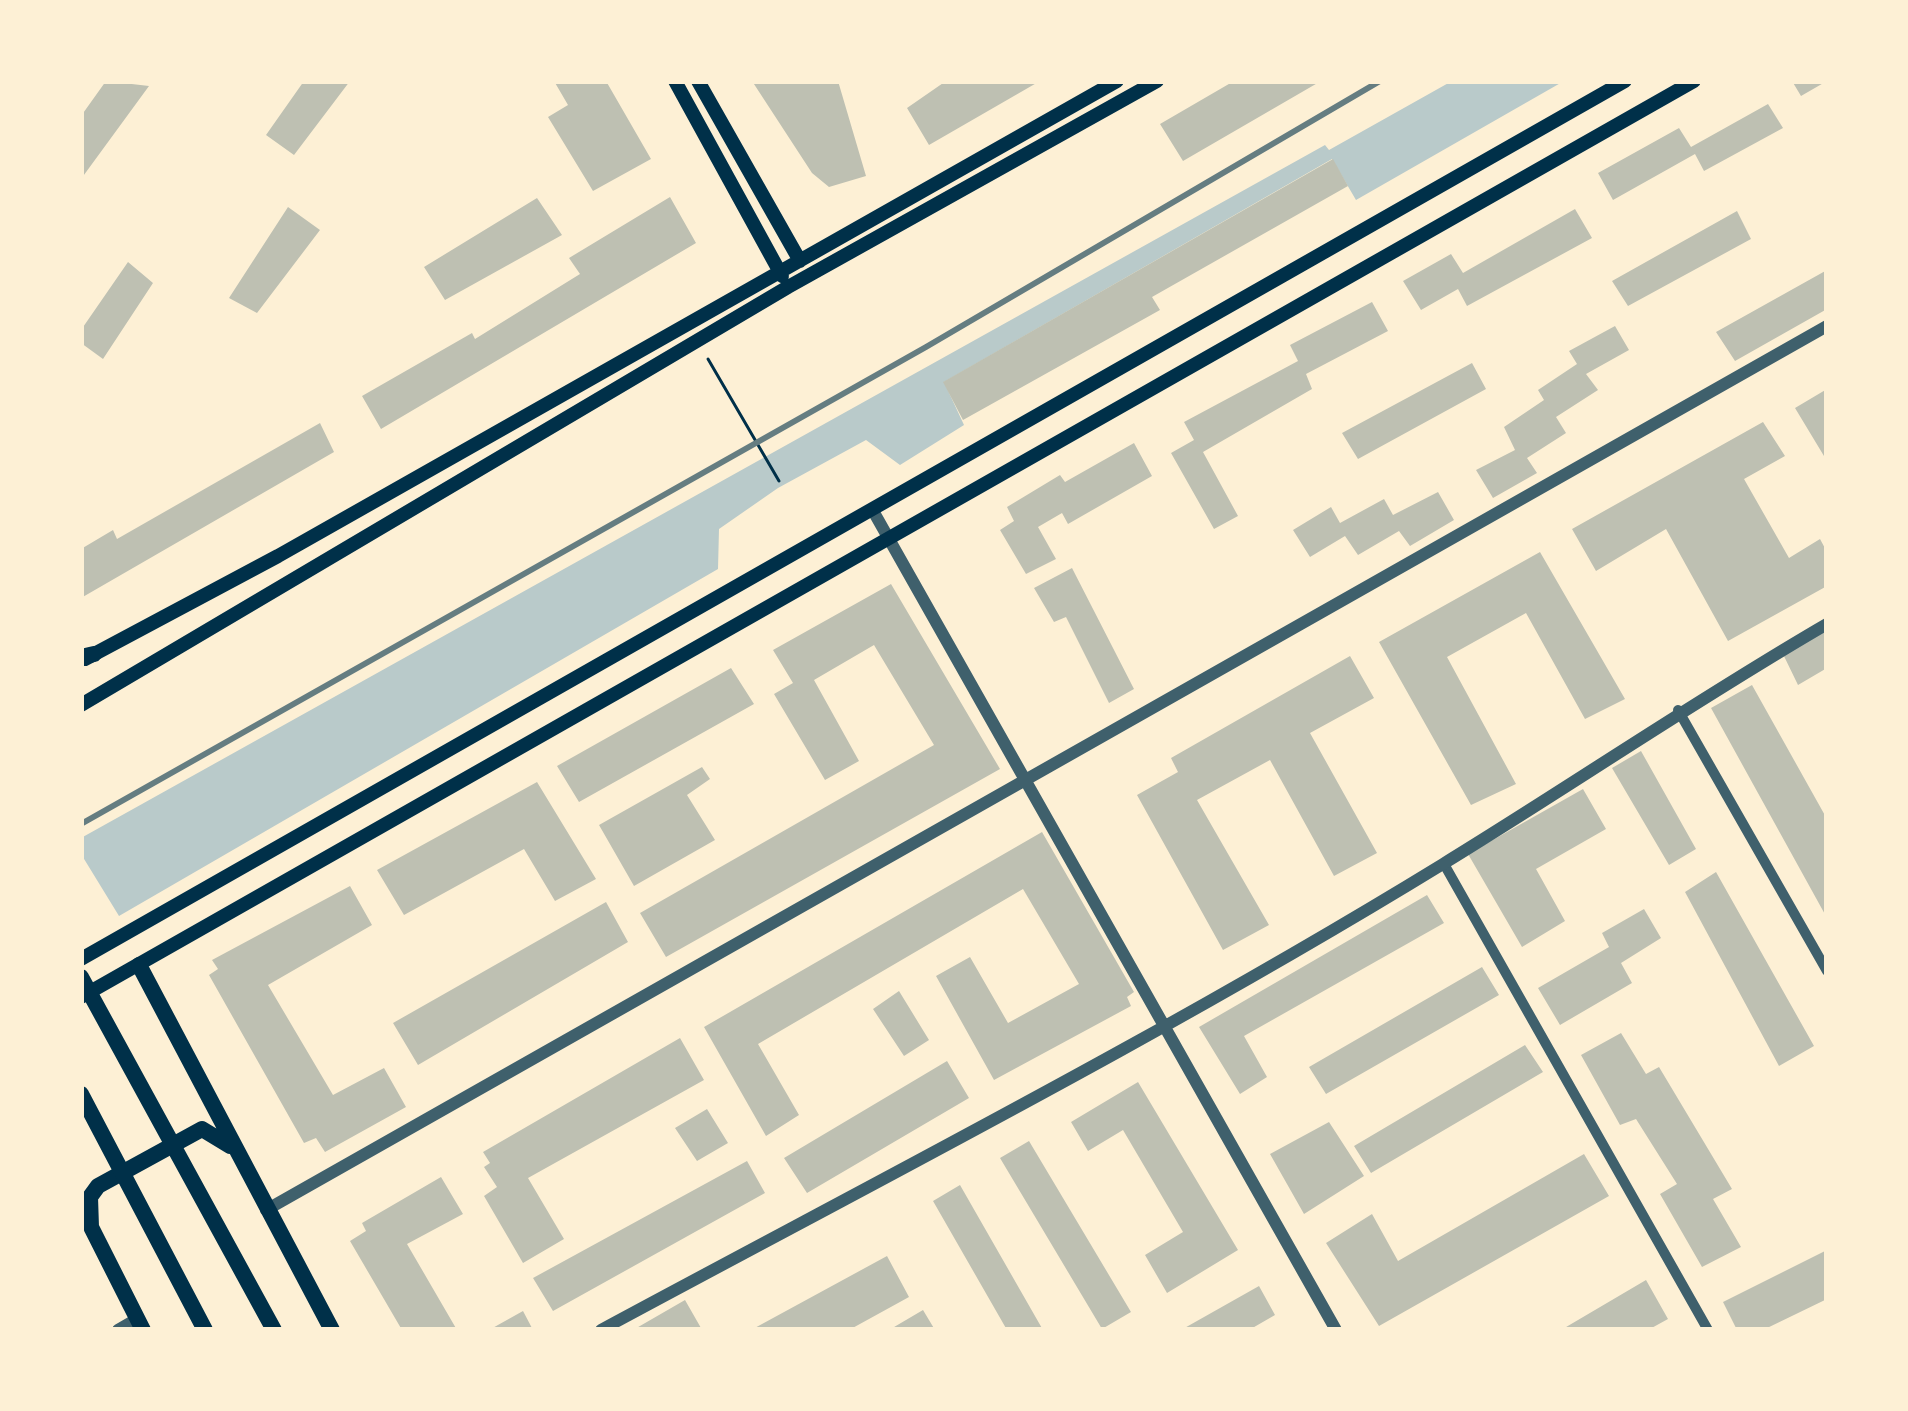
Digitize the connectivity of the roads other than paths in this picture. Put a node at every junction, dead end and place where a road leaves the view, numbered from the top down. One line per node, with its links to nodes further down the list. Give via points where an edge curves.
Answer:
1 (675, 81): 8 (main road)
2 (698, 81): 7 (main road)
3 (1117, 81): 7 (main road)
4 (1157, 81): 9 (main road)
5 (1625, 81): 12 (main road)
6 (1694, 81): 13 (main road)
7 (799, 258): 8 (main road); 9 (main road)
8 (778, 269): 10 (main road); 15 (main road, via 278,556)
9 (808, 276): 10 (main road)
10 (788, 287): 16 (main road)
11 (1827, 326): 18 (street)
12 (872, 509): 13 (street); 20 (main road)
13 (891, 541): 18 (street); 22 (main road)
14 (1827, 624): 17 (street)
15 (85, 657)
16 (81, 705)
17 (1678, 710): 19 (street); 23 (street)
18 (1027, 782): 26 (street); 30 (street)
19 (1444, 864): 26 (street); 39 (street)
20 (124, 936): 21 (main road); 22 (main road)
21 (81, 959)
22 (139, 965): 25 (main road); 28 (main road)
23 (1827, 971)
24 (81, 976): 35 (main road)
25 (81, 997)
26 (1167, 1024): 37 (street); 38 (street)
27 (81, 1094): 34 (main road)
28 (236, 1151): 30 (main road); 31 (main road, via 202,1130 98,1186 90,1197)
29 (81, 1208): 31 (main road)
30 (266, 1210): 36 (main road)
31 (91, 1227): 32 (main road)
32 (140, 1324): 33 (street)
33 (118, 1330)
34 (205, 1330)
35 (274, 1330)
36 (332, 1330)
37 (601, 1330)
38 (1336, 1330)
39 (1708, 1330)

